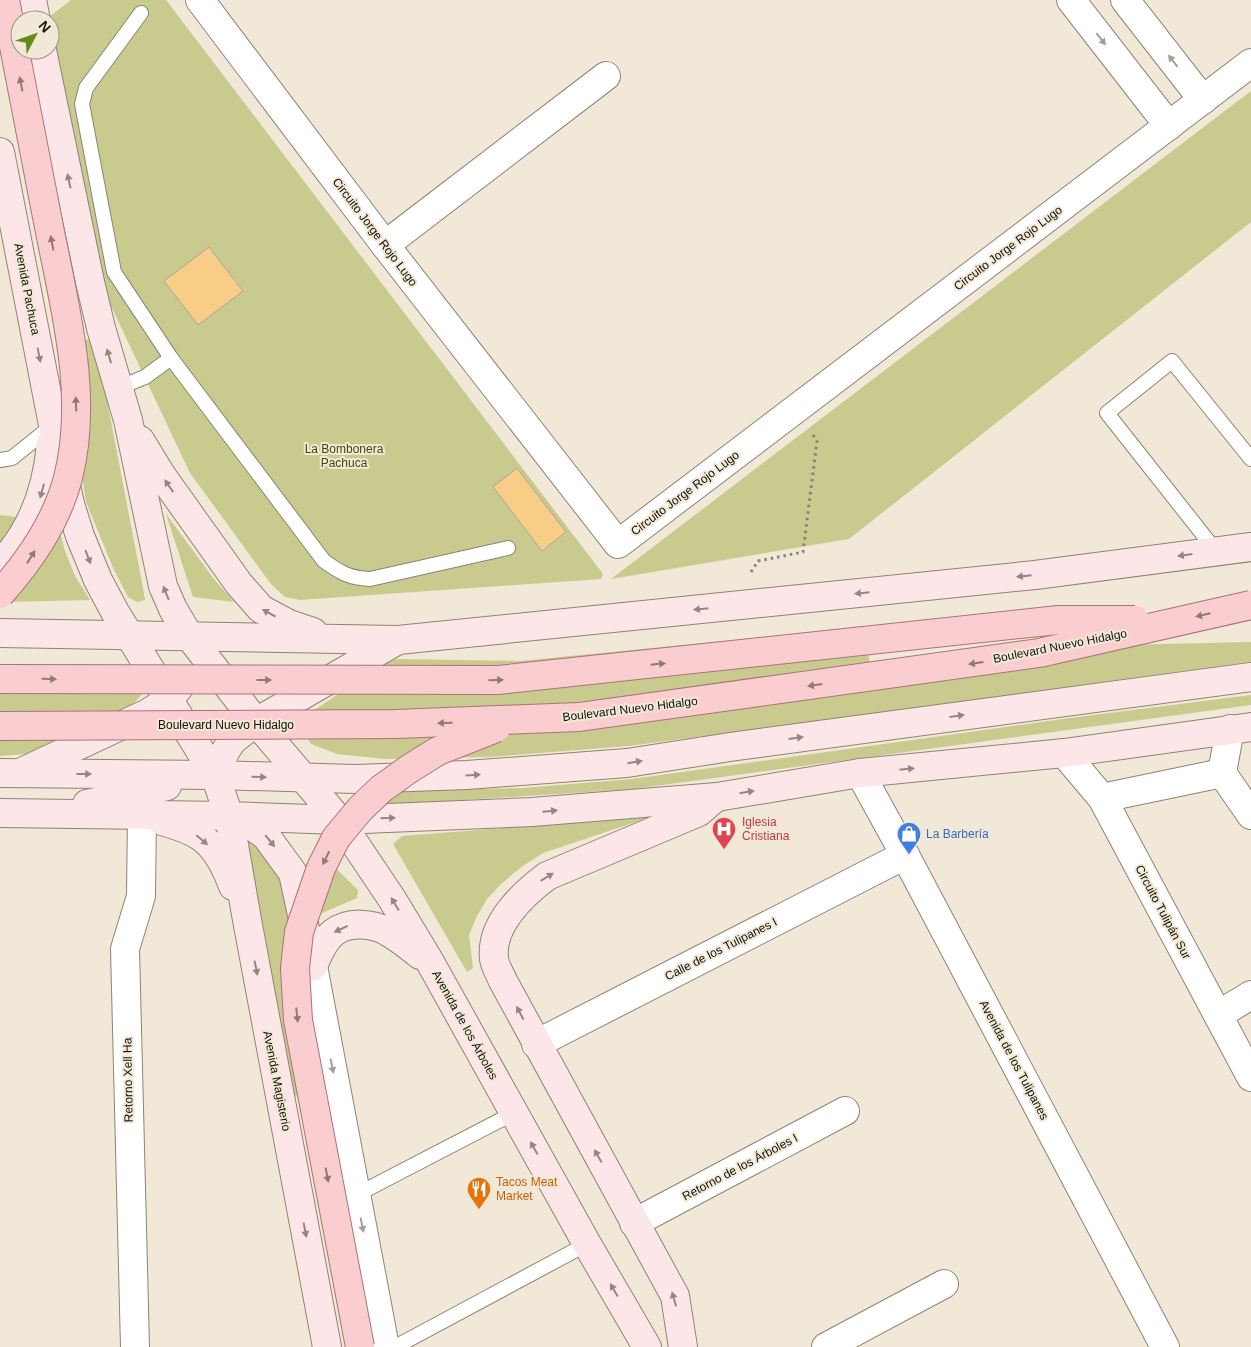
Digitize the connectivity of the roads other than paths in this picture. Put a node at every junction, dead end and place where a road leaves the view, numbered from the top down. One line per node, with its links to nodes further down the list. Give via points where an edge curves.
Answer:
1 (5, 0): 23 (main road, one-way to 1, bridge, via 26,565 51,523 68,478 77,423 74,356)
2 (200, 0): 12 (street, Circuito Jorge Rojo Lugo)
3 (1071, 0): 10 (street, one-way to 10)
4 (1126, 0): 9 (street, one-way to 4)
5 (141, 13): 13 (lane, via 86,88 82,104 114,272)
6 (44, 60): 14 (main road, one-way to 6, via 90,282)
7 (1251, 63): 9 (street, Circuito Jorge Rojo Lugo)
8 (606, 76): 12 (street)
9 (1203, 100): 10 (street, Circuito Jorge Rojo Lugo)
10 (1169, 126): 12 (street, Circuito Jorge Rojo Lugo, via 618,544)
11 (0, 152): 16 (main road, Avenida Pachuca, one-way to 16)
12 (385, 245)
13 (171, 358): 14 (lane, via 145,378); 20 (lane, via 324,561 341,574 370,579)
14 (118, 388): 15 (main road)
15 (128, 420): 28 (main road, Avenida de los Árboles, one-way to 15, via 163,586); 29 (main road, one-way to 15, via 289,624 261,608 239,584 162,476)
16 (53, 425): 17 (lane, via 12,458); 22 (main road, one-way to 22, via 49,465 40,500 28,527); 27 (main road, Avenida Pachuca, one-way to 27, via 80,536 100,585)
17 (0, 460)
18 (1251, 460): 21 (lane, via 1172,361 1107,413)
19 (1251, 547): 21 (main road)
20 (508, 548)
21 (1216, 551): 30 (main road, one-way to 30, via 1035,575)
22 (0, 564)
23 (0, 594)
24 (1251, 605): 34 (main road, Boulevard Nuevo Hidalgo, one-way to 34, bridge, via 996,660 579,717)
25 (1137, 620): 32 (main road, Boulevard Nuevo Hidalgo, one-way to 25, bridge, via 498,680 1058,620)
26 (0, 633): 27 (main road)
27 (128, 635): 28 (main road); 33 (main road, Avenida Magisterio)
28 (189, 636): 29 (main road); 33 (main road, via 190,658 186,674); 35 (main road, Avenida de los Árboles)
29 (330, 638): 30 (main road)
30 (398, 640): 35 (main road)
31 (1251, 677): 43 (main road, one-way to 31, via 467,775 627,764 730,747)
32 (0, 679)
33 (169, 700): 39 (main road, via 148,713); 42 (main road, Avenida Magisterio)
34 (516, 721): 36 (main road, Boulevard Nuevo Hidalgo, one-way to 36, bridge); 68 (main road, one-way to 68, bridge, via 438,751 381,789 361,808 336,838 299,932 295,968 298,1020)
35 (256, 722): 42 (main road, via 233,740); 43 (main road, Avenida de los Árboles)
36 (0, 726)
37 (1241, 728): 38 (main road); 40 (street)
38 (1064, 753): 41 (main road, one-way to 38); 45 (street, Circuito Tulipán Sur)
39 (9, 773): 42 (main road, one-way to 42)
40 (1222, 773): 45 (street); 49 (street)
41 (860, 774): 44 (main road, one-way to 41); 52 (street, Avenida de los Tulipanes)
42 (215, 775): 43 (main road, one-way to 43); 47 (main road); 50 (main road, Avenida Magisterio)
43 (303, 778): 51 (main road, Avenida de los Árboles)
44 (717, 796): 51 (main road, one-way to 44, via 532,812); 58 (main road, one-way to 44, via 494,961 494,945 512,909 527,891 547,876 699,812)
45 (1102, 798): 57 (street, Circuito Tulipán Sur)
46 (0, 813): 47 (main road)
47 (40, 814): 48 (main road)
48 (142, 815): 50 (main road); 53 (main road, one-way to 53, via 179,826 202,838 220,858); 66 (street, Retorno Xell Ha, via 141,896 125,949)
49 (1251, 815)
50 (229, 816): 51 (main road); 53 (main road, Avenida Magisterio); 55 (main road, one-way to 55, via 266,836 293,873)
51 (339, 820): 54 (main road, Avenida de los Árboles, one-way to 51)
52 (905, 855): 58 (street, Calle de los Tulipanes I); 74 (street, Avenida de los Tulipanes)
53 (247, 920): 67 (main road, Avenida Magisterio, one-way to 67)
54 (430, 962): 55 (main road, one-way to 55, via 388,931 368,925 349,925 333,933); 61 (main road, Avenida de los Árboles)
55 (313, 966): 62 (street, one-way to 62)
56 (1251, 995): 57 (street)
57 (1218, 1015): 59 (street, Circuito Tulipán Sur)
58 (536, 1044): 63 (main road, one-way to 58)
59 (1251, 1077)
60 (845, 1111): 63 (street, Retorno de los Árboles I)
61 (514, 1113): 62 (lane); 64 (main road, Avenida de los Árboles, one-way to 61)
62 (356, 1195): 69 (street, one-way to 69)
63 (634, 1222): 72 (main road, one-way to 63, via 675,1296)
64 (588, 1244): 70 (lane); 71 (main road, Avenida de los Árboles, one-way to 64)
65 (944, 1284): 73 (street)
66 (135, 1347)
67 (327, 1347)
68 (360, 1347)
69 (385, 1347)
70 (395, 1347)
71 (647, 1347)
72 (683, 1347)
73 (826, 1347)
74 (1166, 1347)

